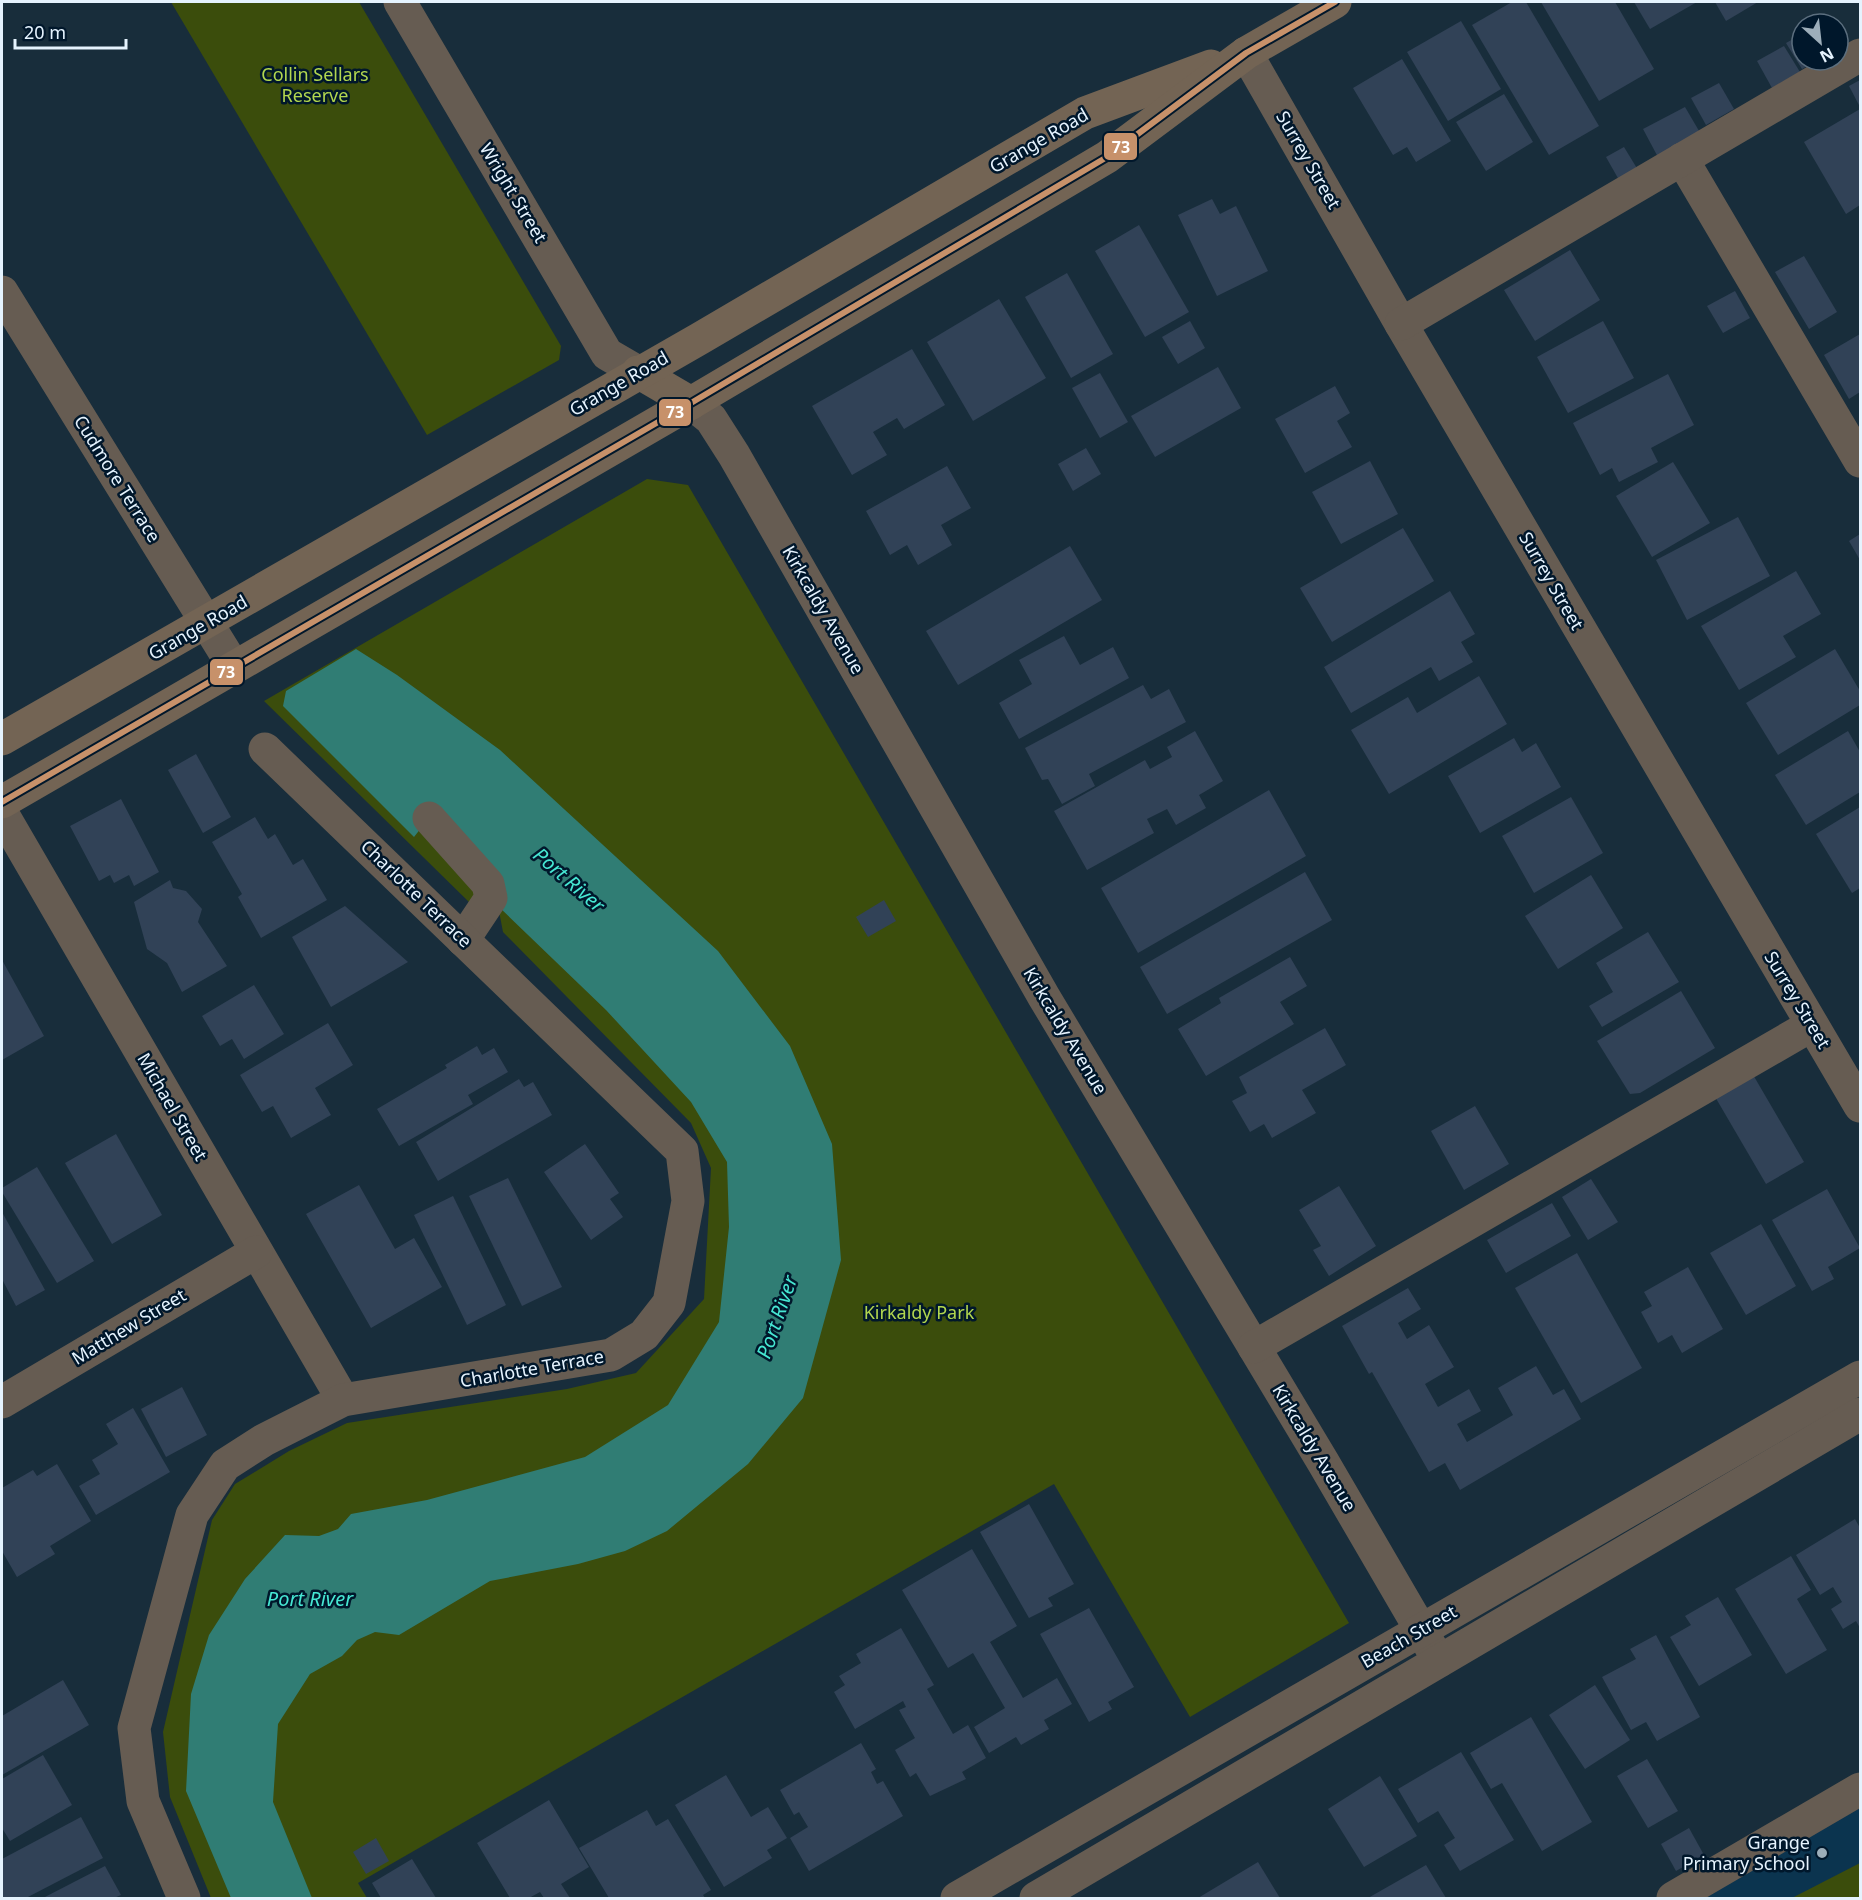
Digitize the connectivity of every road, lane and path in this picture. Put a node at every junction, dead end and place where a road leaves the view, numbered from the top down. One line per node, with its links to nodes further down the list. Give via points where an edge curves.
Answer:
1 (400, 2): 8 (street, Wright Street, via 608,354)
2 (1335, 2): 3 (main road, Grange Road)
3 (1246, 53): 7 (street, Surrey Street); 8 (main road, Grange Road, via 1085,112); 9 (main road, Grange Road, via 1107,157)
4 (1860, 55): 5 (street)
5 (1682, 159): 7 (street); 10 (street)
6 (2, 292): 11 (street, Cudmore Terrace)
7 (1401, 324): 19 (street, Surrey Street)
8 (638, 372): 9 (main road); 11 (main road, Grange Road)
9 (691, 403): 12 (main road, Grange Road); 22 (street, Kirkcaldy Avenue, via 711,419 734,455 1044,997)
10 (1860, 461)
11 (206, 623): 12 (street, Cudmore Terrace); 13 (main road, Grange Road)
12 (234, 667): 15 (main road, Grange Road)
13 (2, 739)
14 (265, 749): 18 (street, Charlotte Terrace)
15 (2, 802)
16 (2, 813): 21 (street, Michael Street)
17 (429, 818): 18 (street, via 490,891 491,898)
18 (463, 940): 24 (street, Charlotte Terrace, via 682,1151 688,1201 669,1303 644,1335 611,1355)
19 (1812, 1025): 20 (street, Surrey Street); 22 (street)
20 (1860, 1106)
21 (256, 1252): 24 (street, Michael Street); 25 (street, Matthew Street)
22 (1254, 1347): 27 (street, Kirkcaldy Avenue)
23 (1860, 1377): 27 (street, Beach Street)
24 (343, 1400): 30 (street, Charlotte Terrace, via 264,1440 225,1465 192,1515 134,1728 143,1801)
25 (2, 1402)
26 (1860, 1414): 28 (street, Beach Street)
27 (1421, 1629): 28 (street, Kirkcaldy Avenue); 31 (street, Beach Street)
28 (1439, 1661): 32 (street, Beach Street)
29 (1860, 1789): 33 (street)
30 (184, 1899)
31 (957, 1899)
32 (1036, 1899)
33 (1673, 1899)

